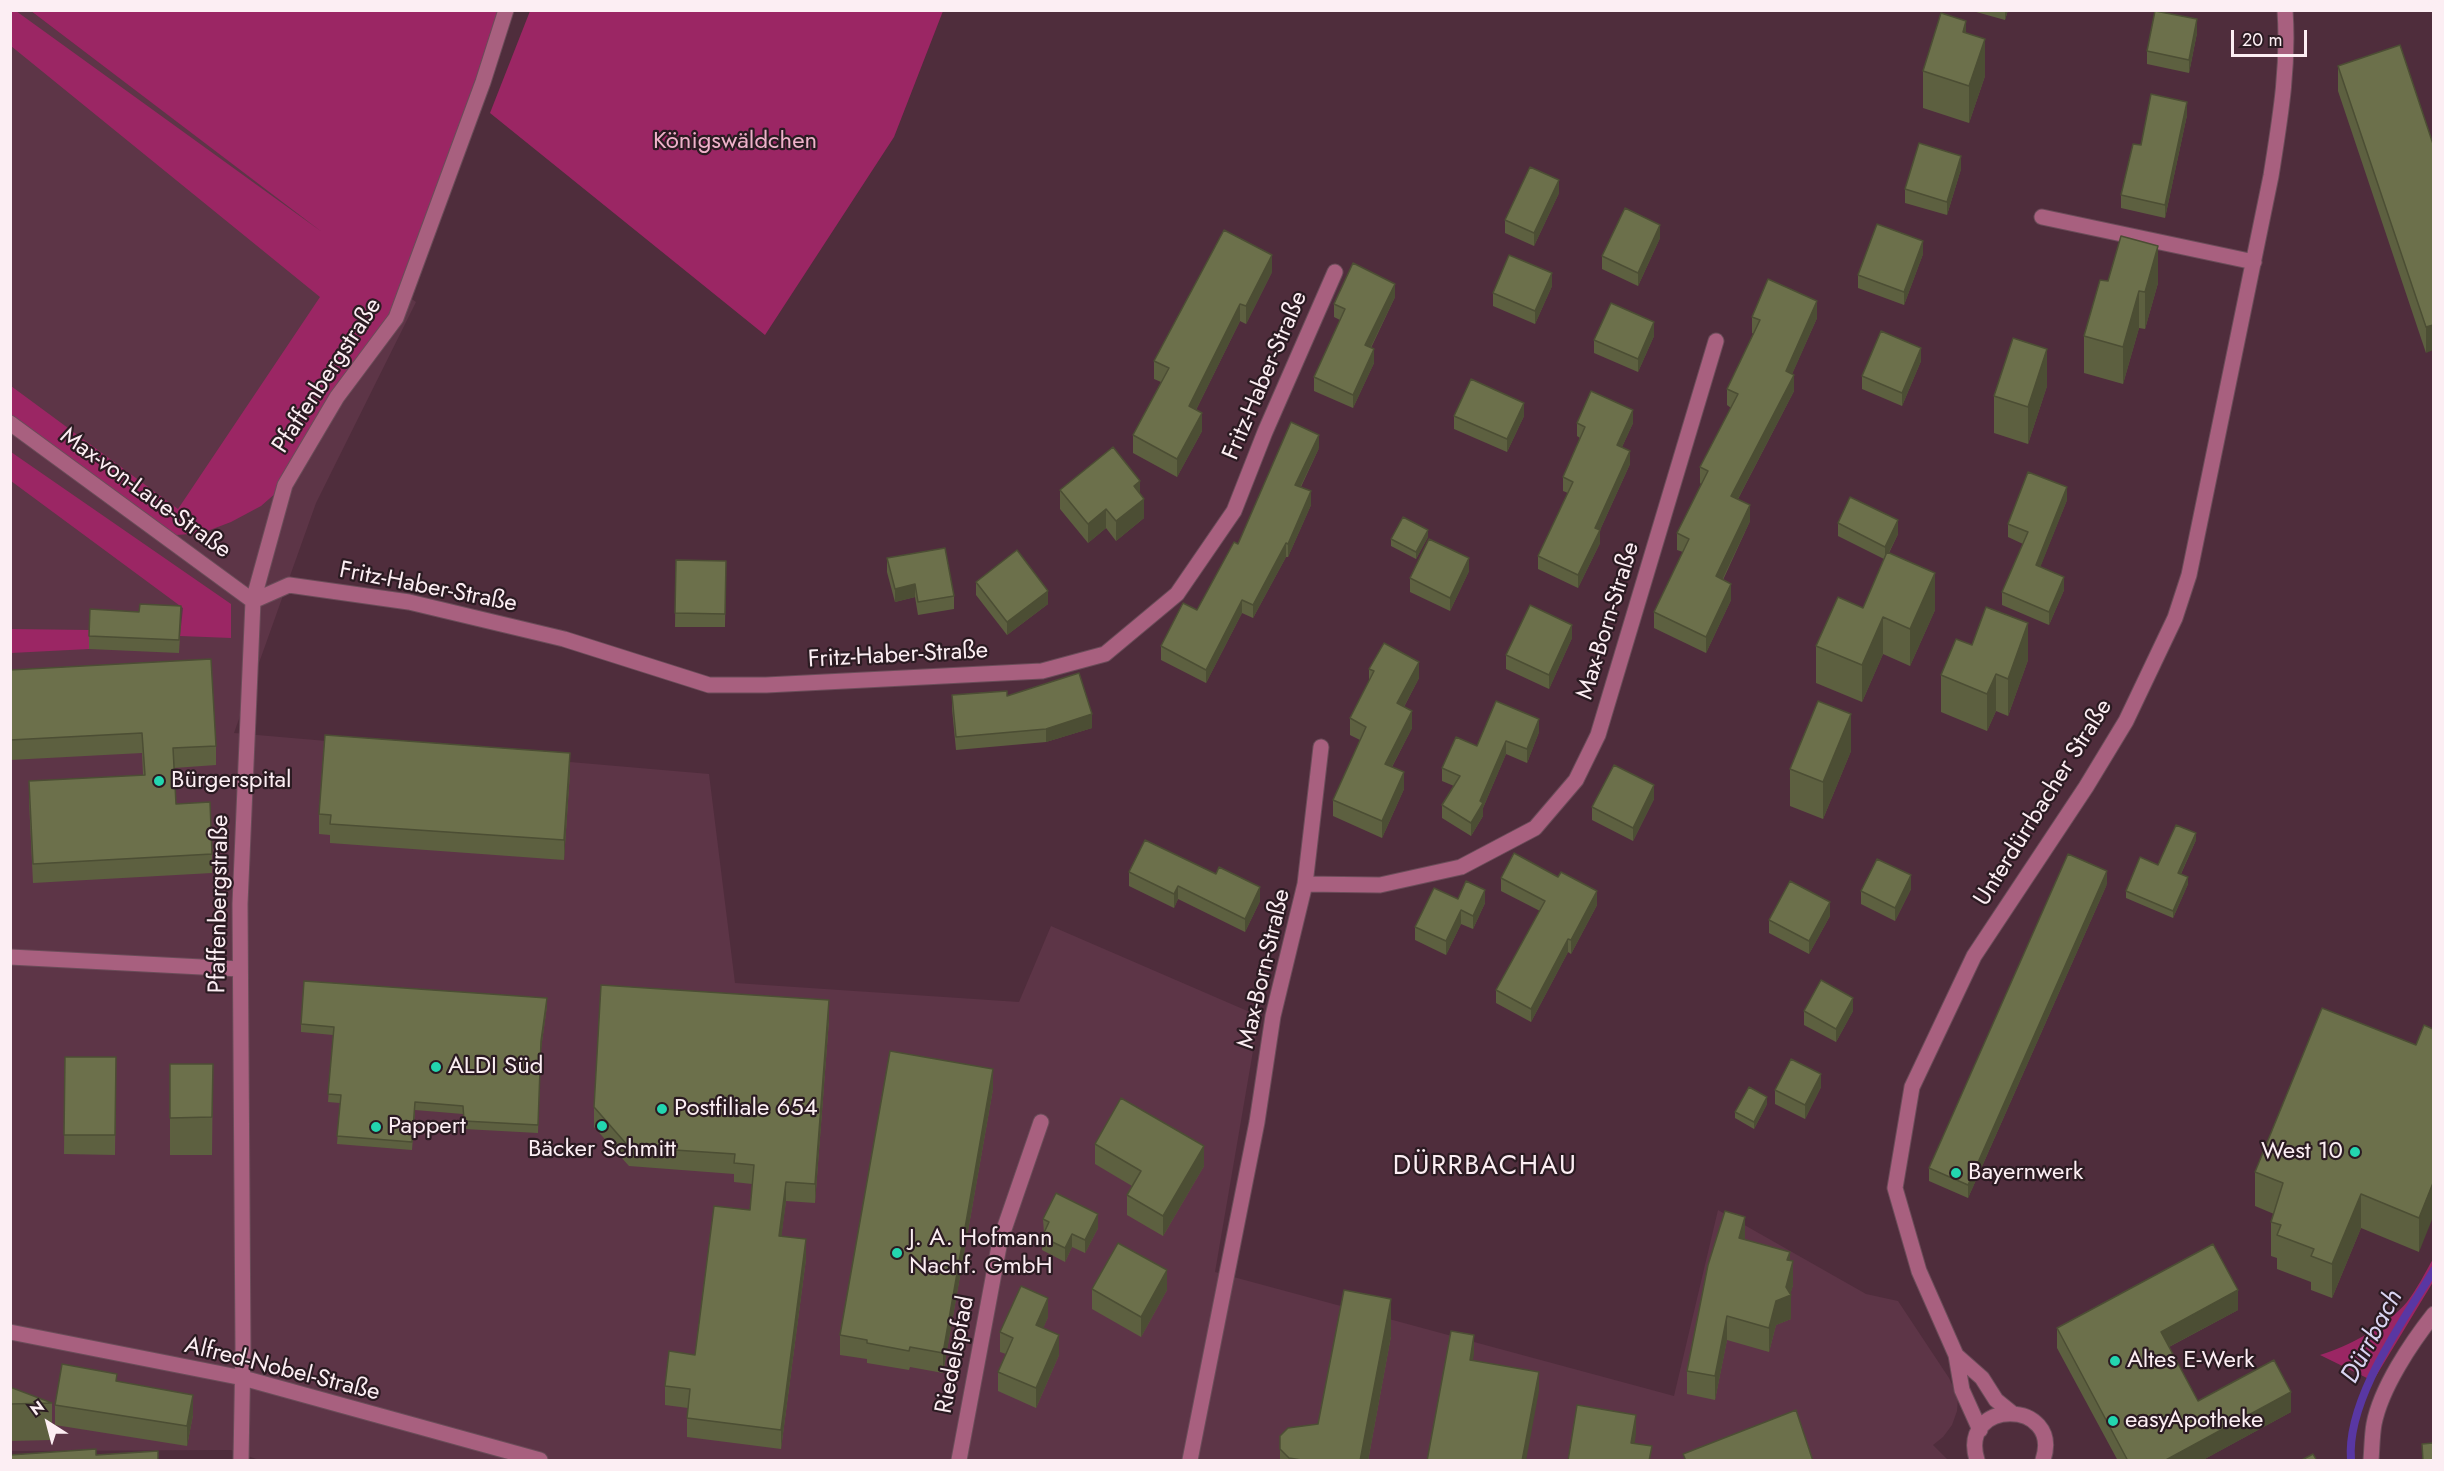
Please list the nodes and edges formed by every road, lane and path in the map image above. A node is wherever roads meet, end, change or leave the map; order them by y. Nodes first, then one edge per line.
1 (506, 10) edge
2 (2285, 10) edge
3 (2042, 217) dead end
4 (2254, 262) junction
5 (1335, 273) dead end
6 (1716, 341) dead end
7 (10, 423) edge
8 (253, 601) junction
9 (1322, 747) dead end
10 (1305, 884) junction
11 (10, 957) edge
12 (240, 969) junction
13 (1041, 1122) dead end
14 (2433, 1314) edge
15 (10, 1332) edge
16 (1956, 1355) junction
17 (243, 1378) junction
18 (2012, 1413) junction
19 (1980, 1430) junction
20 (241, 1461) edge
21 (540, 1461) edge
22 (959, 1461) edge
23 (1190, 1461) edge
24 (1977, 1461) edge
25 (2043, 1461) edge
26 (2371, 1461) edge

1 - 8 street, Pfaffenbergstraße
2 - 4 street, Unterdürrbacher Straße
3 - 4 street
4 - 16 street, Unterdürrbacher Straße
5 - 8 street, Fritz-Haber-Straße
6 - 10 street, Max-Born-Straße
7 - 8 street, Max-von-Laue-Straße
8 - 12 street, Pfaffenbergstraße
9 - 10 street
10 - 23 street, Max-Born-Straße
11 - 12 street
12 - 17 street, Pfaffenbergstraße
13 - 22 street, Riedelspfad
14 - 26 street
15 - 17 street, Alfred-Nobel-Straße
16 - 18 street, Unterdürrbacher Straße
16 - 19 street, Unterdürrbacher Straße
17 - 20 street, Pfaffenbergstraße
17 - 21 street, Alfred-Nobel-Straße
18 - 19 street
18 - 25 street, Unterdürrbacher Straße
19 - 24 street

